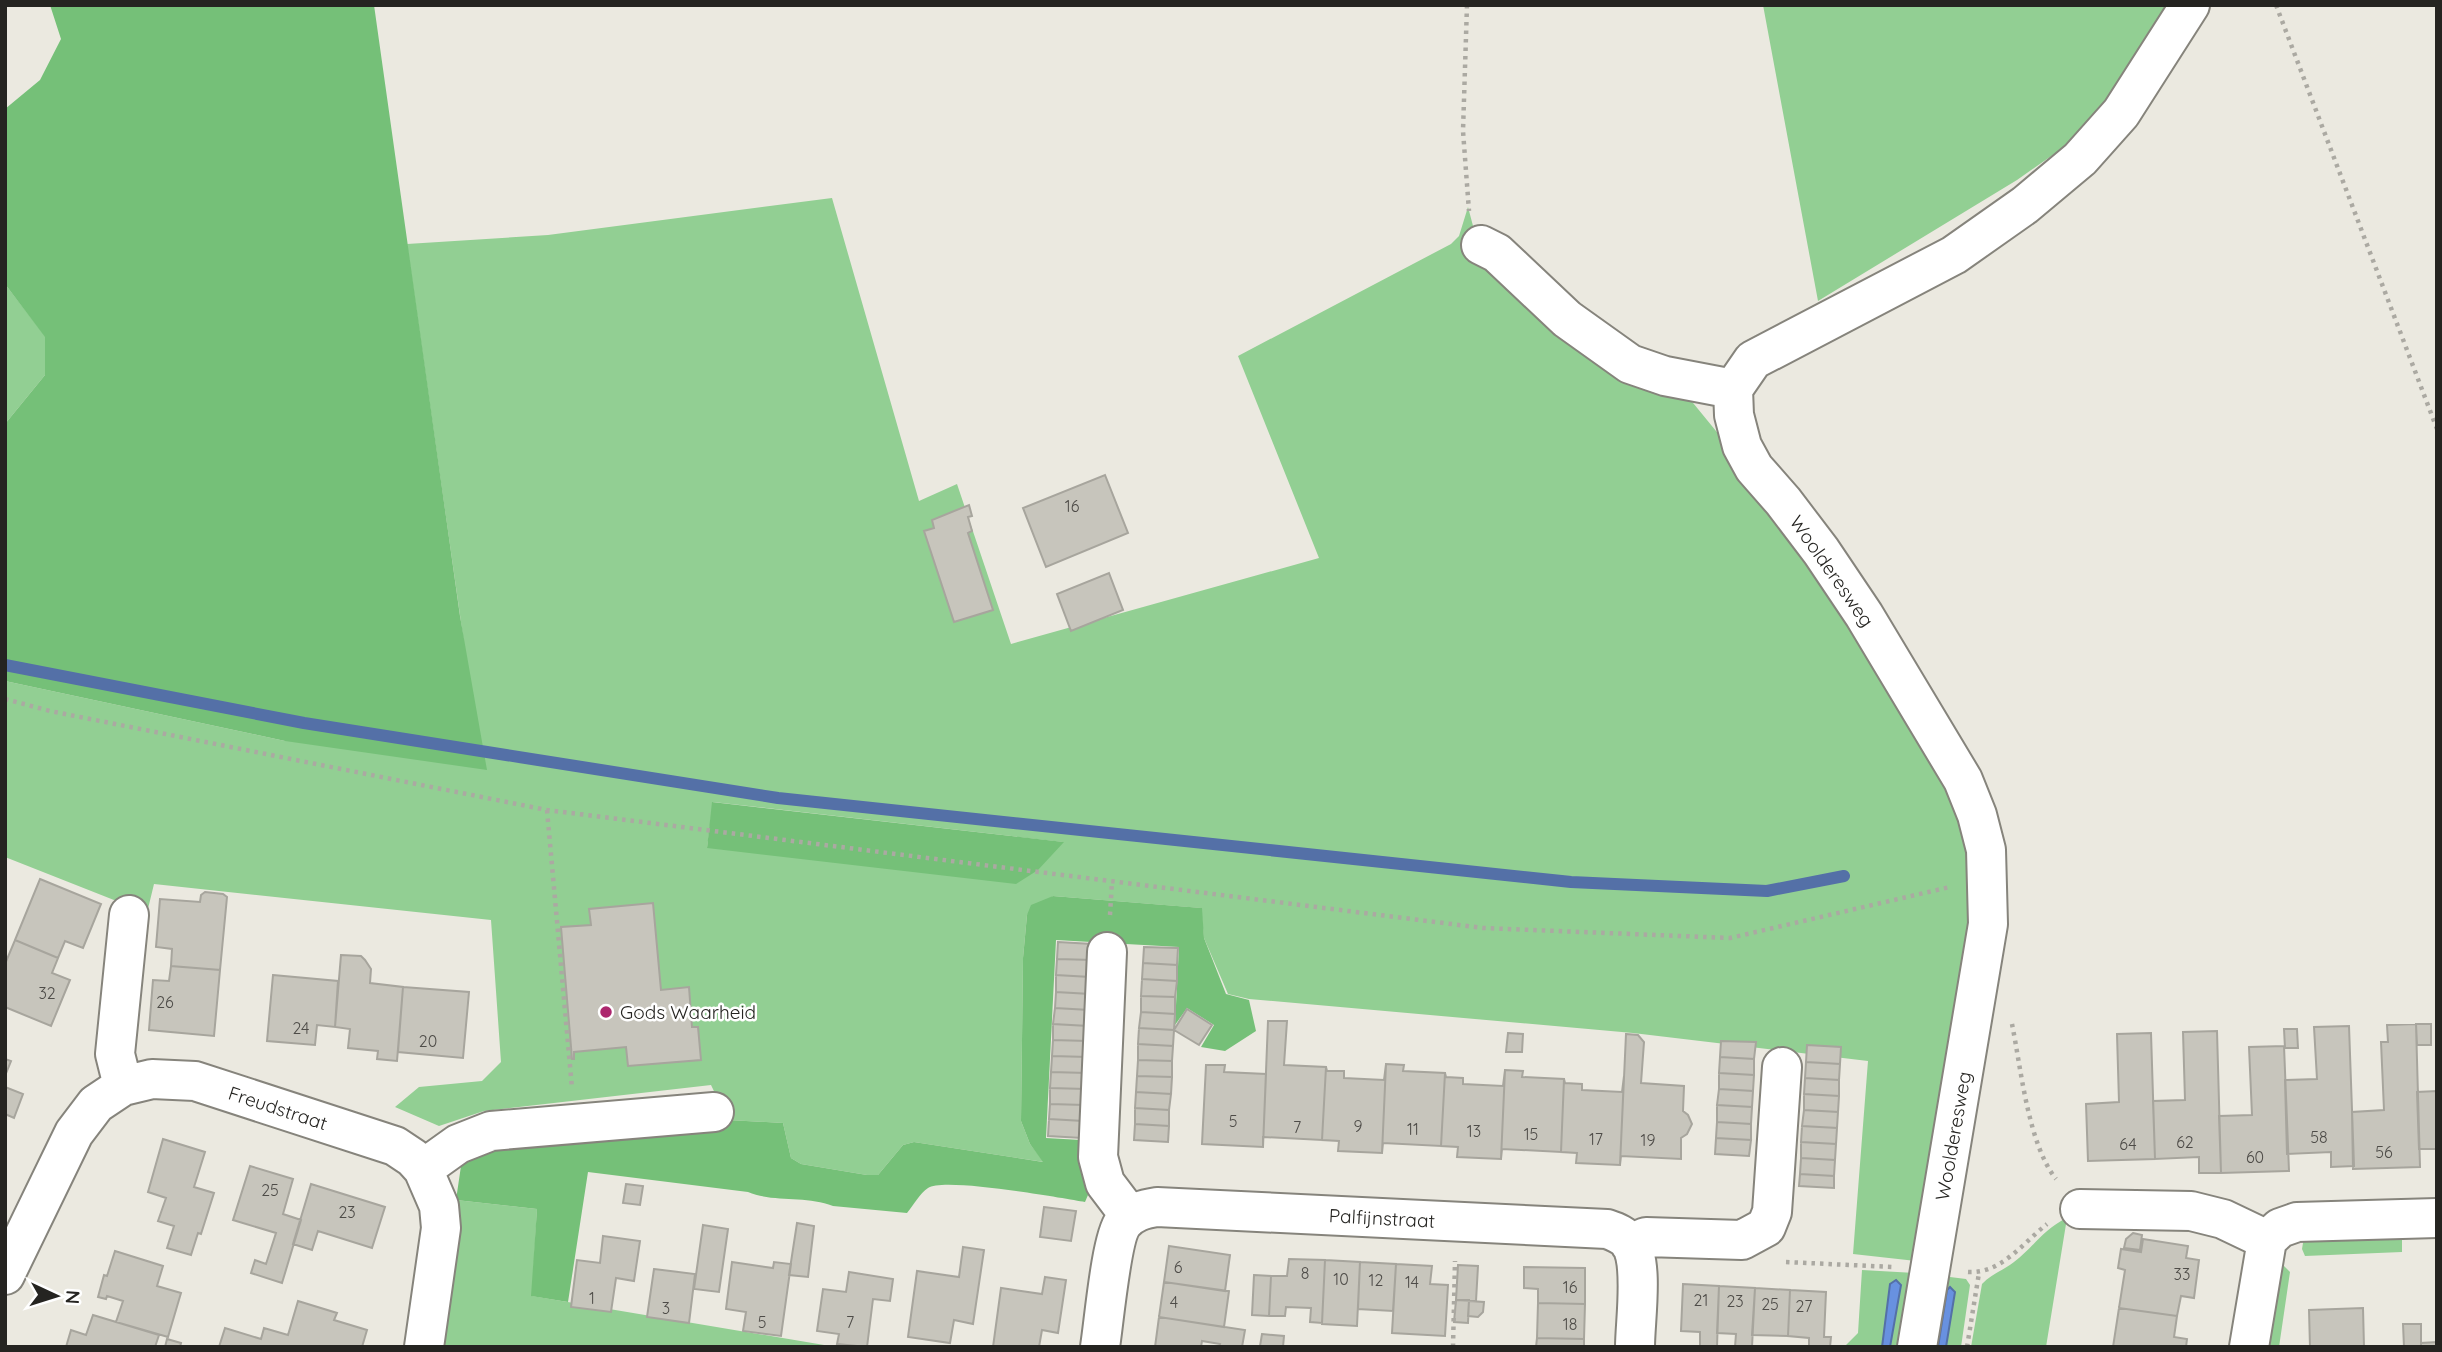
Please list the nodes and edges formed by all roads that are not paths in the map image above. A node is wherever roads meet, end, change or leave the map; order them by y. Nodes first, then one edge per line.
1 (2190, 5) edge
2 (1481, 245) road end
3 (1732, 389) junction
4 (129, 915) dead end
5 (1107, 952) dead end
6 (1782, 1067) dead end
7 (123, 1086) junction
8 (714, 1112) dead end
9 (423, 1169) junction
10 (2080, 1209) road end
11 (1130, 1216) junction
12 (2437, 1217) edge
13 (2267, 1240) junction
14 (1630, 1244) junction
15 (9, 1259) edge
16 (424, 1347) edge
17 (1100, 1347) edge
18 (1634, 1347) edge
19 (1917, 1347) edge
20 (2249, 1347) edge

1 - 3 street
2 - 3 street
3 - 19 street, Woolderesweg
4 - 7 street
5 - 11 street
6 - 14 street
7 - 9 street, Freudstraat
7 - 15 street, Freudstraat
8 - 9 street
9 - 16 street, Freudstraat
10 - 13 street
11 - 14 street, Palfijnstraat
11 - 17 street
12 - 13 street
13 - 20 street
14 - 18 street

